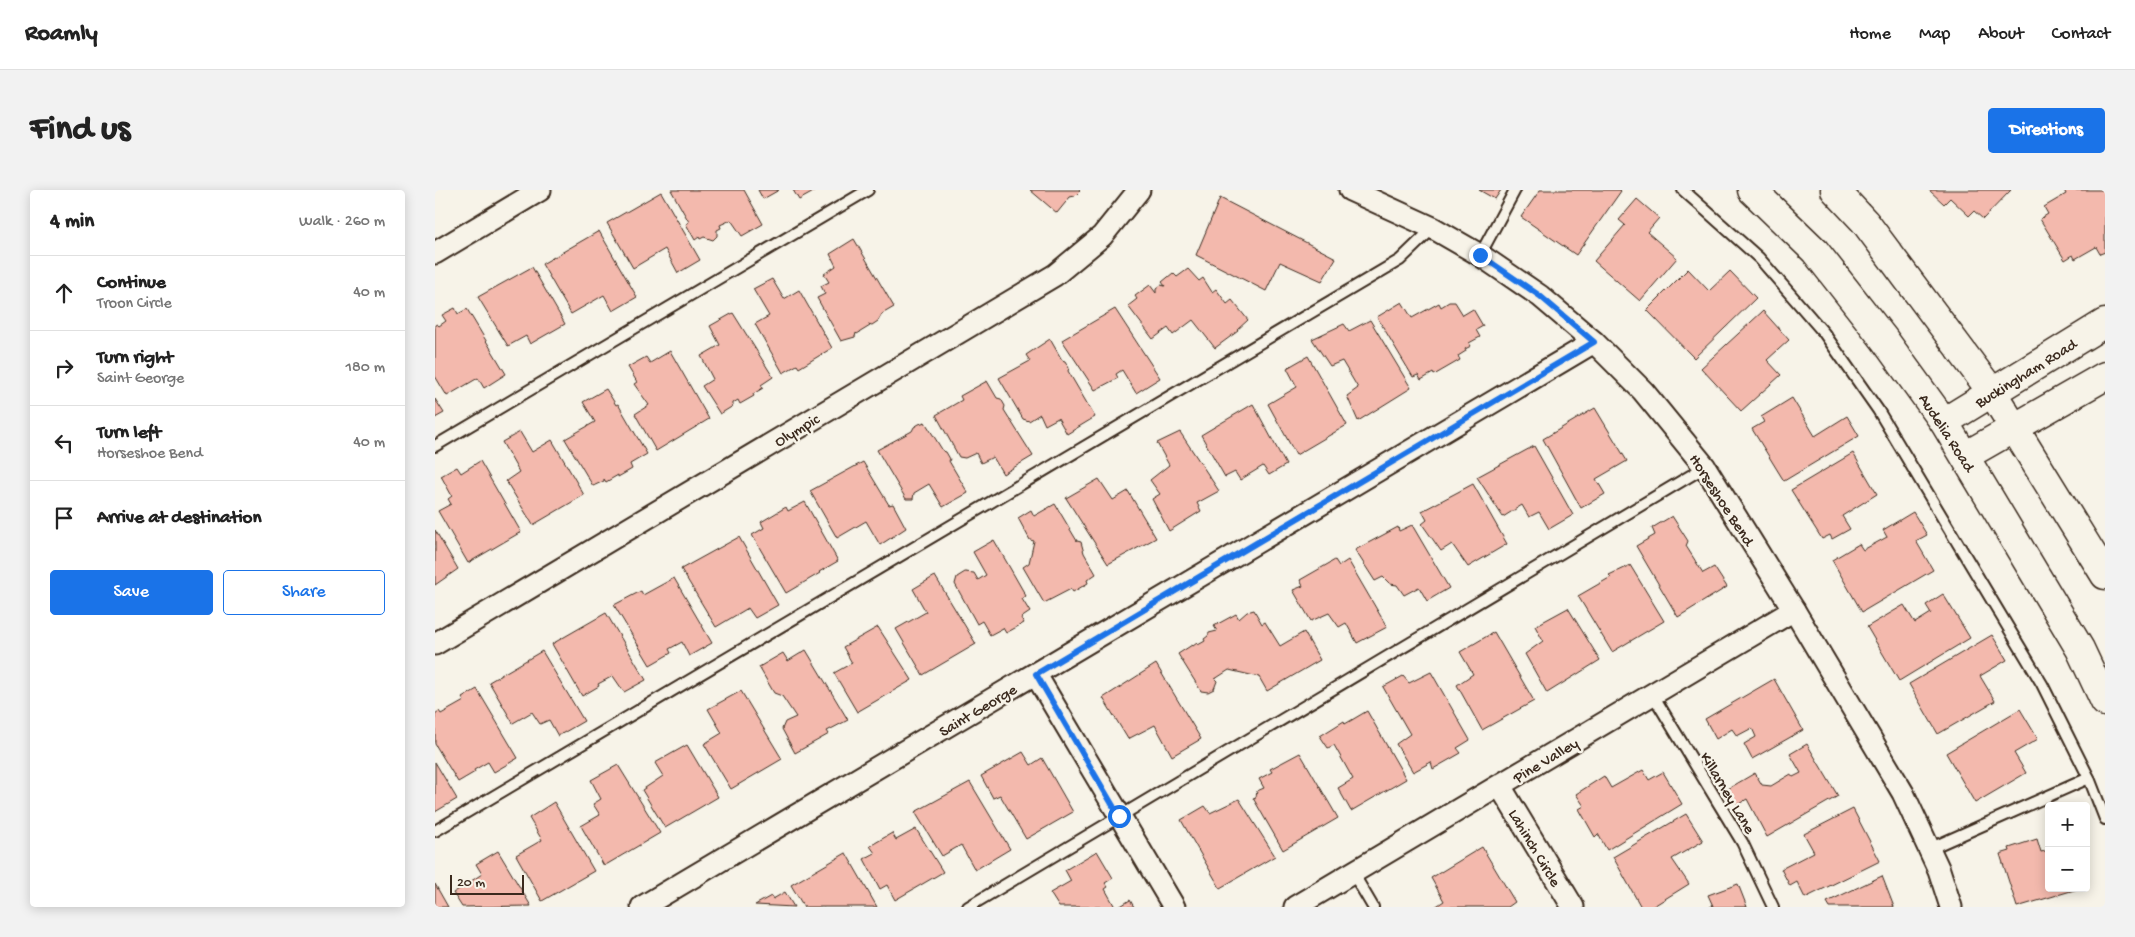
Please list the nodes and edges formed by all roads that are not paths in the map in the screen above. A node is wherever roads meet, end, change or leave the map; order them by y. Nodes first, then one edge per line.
1 (540, 190) edge
2 (868, 190) edge
3 (1139, 190) edge
4 (1350, 190) edge
5 (1515, 190) edge
6 (1683, 190) edge
7 (1752, 190) edge
8 (1835, 190) edge
9 (1374, 195) edge
10 (1433, 228) junction
11 (435, 253) edge
12 (1480, 255) junction
13 (2105, 323) edge
14 (1594, 342) junction
15 (2105, 376) edge
16 (1992, 392) junction
17 (1944, 422) junction
18 (2015, 428) junction
19 (435, 446) edge
20 (1965, 456) junction
21 (1705, 467) junction
22 (2105, 575) edge
23 (1794, 610) junction
24 (435, 644) edge
25 (1036, 674) junction
26 (1653, 695) junction
27 (2105, 702) edge
28 (2089, 778) junction
29 (1499, 786) junction
30 (1119, 816) junction
31 (2105, 819) edge
32 (435, 831) edge
33 (1929, 849) junction
34 (1353, 873) junction
35 (642, 907) edge
36 (968, 907) edge
37 (1174, 907) edge
38 (1295, 907) edge
39 (1373, 907) edge
40 (1573, 907) edge
41 (1773, 907) edge
42 (1951, 907) edge

1 - 11 street
2 - 19 lane
3 - 24 street, Olympic
4 - 9 street, Horseshoe Bend
5 - 12 lane
6 - 28 lane
7 - 17 main road, Audelia Road
8 - 16 main road
9 - 10 street, Horseshoe Bend
10 - 12 street, Horseshoe Bend
10 - 32 lane
12 - 14 street, Horseshoe Bend
13 - 16 main road, Buckingham Road
14 - 21 street, Horseshoe Bend
14 - 25 street, Saint George
15 - 18 main road
16 - 17 main road, Buckingham Road
16 - 18 main road
17 - 20 main road, Audelia Road
18 - 20 main road
18 - 22 main road
20 - 27 main road, Audelia Road
21 - 23 street, Horseshoe Bend
21 - 30 lane
23 - 26 street, Pine Valley
23 - 33 street, Horseshoe Bend
25 - 30 street
25 - 35 street, Saint George
26 - 29 street, Pine Valley
26 - 41 lane, Killarney Lane
28 - 31 lane
28 - 33 lane
29 - 34 street, Pine Valley
29 - 40 street, Lahinch Circle
30 - 36 lane
30 - 37 street
33 - 42 street, Horseshoe Bend
34 - 38 street, Pine Valley
34 - 39 lane

